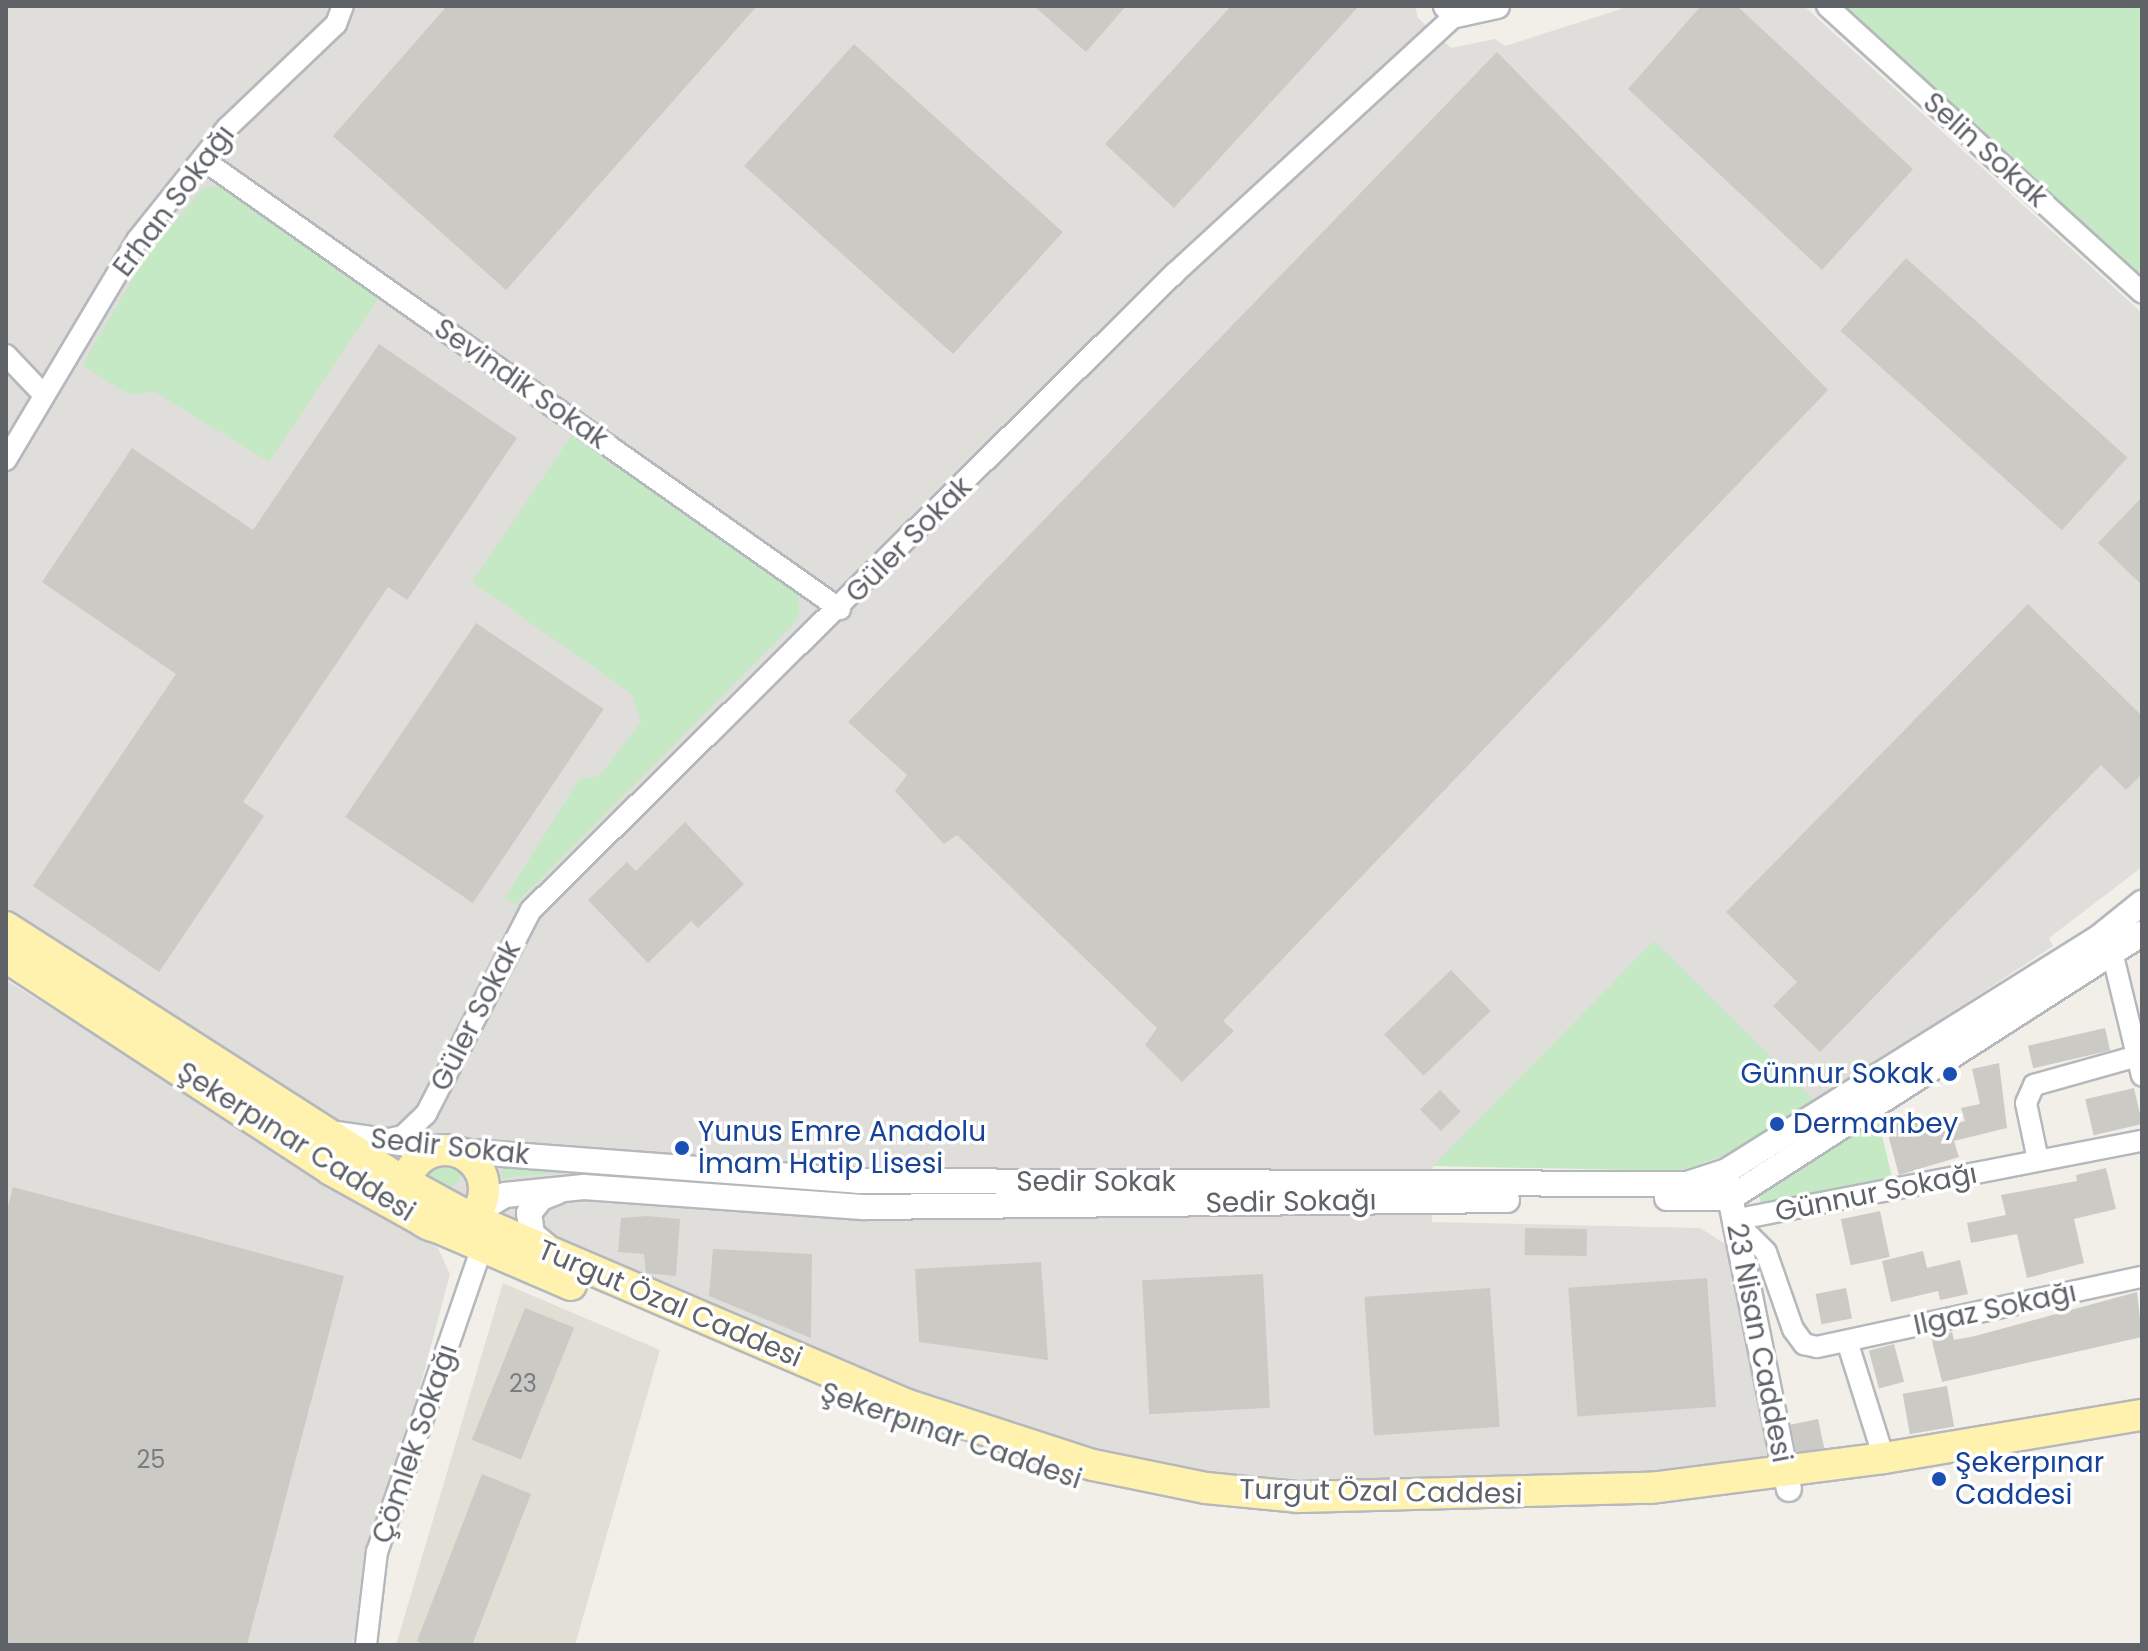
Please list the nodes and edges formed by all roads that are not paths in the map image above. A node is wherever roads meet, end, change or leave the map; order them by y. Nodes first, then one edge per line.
1 (343, 6) edge
2 (1497, 6) edge
3 (1827, 6) edge
4 (1451, 10) edge
5 (202, 159) junction
6 (2142, 293) edge
7 (6, 355) edge
8 (44, 395) junction
9 (6, 460) edge
10 (840, 609) junction
11 (2142, 903) edge
12 (6, 927) edge
13 (2142, 933) edge
14 (2113, 956) junction
15 (6, 957) edge
16 (2140, 1052) edge
17 (2142, 1076) edge
18 (426, 1114) junction
19 (324, 1132) junction
20 (382, 1141) junction
21 (2142, 1141) edge
22 (417, 1145) junction
23 (447, 1150) junction
24 (2038, 1160) junction
25 (1725, 1172) junction
26 (408, 1180) junction
27 (584, 1187) junction
28 (1732, 1209) junction
29 (483, 1219) junction
30 (425, 1222) junction
31 (567, 1260) junction
32 (2142, 1277) edge
33 (1793, 1329) joint
34 (1847, 1341) junction
35 (2142, 1415) edge
36 (2142, 1427) edge
37 (1884, 1458) junction
38 (1787, 1480) junction
39 (366, 1645) edge

1 - 5 street, Erhan Sokağı
2 - 4 street
3 - 6 street, Selin Sokak
4 - 10 street, Güler Sokak
5 - 8 street, Erhan Sokağı
5 - 10 street, Sevindik Sokak
7 - 8 street
8 - 9 street, Erhan Sokağı
10 - 18 street, Güler Sokak
11 - 25 street
12 - 19 main road, Turgut Özal Caddesi
13 - 14 street, 23 Nisan Caddesi
14 - 16 street
14 - 28 street, 23 Nisan Caddesi
15 - 30 main road, Şekerpınar Caddesi
16 - 17 street
16 - 24 street
18 - 20 street
18 - 22 street
18 - 23 street
19 - 20 street, Sedir Sokak
19 - 26 main road, Turgut Özal Caddesi
20 - 22 street, Sedir Sokak
21 - 24 street, Günnur Sokağı
22 - 23 street, Sedir Sokak
22 - 26 street
23 - 25 street, Sedir Sokak
23 - 26 main road
23 - 29 main road
24 - 28 street, Günnur Sokağı
25 - 28 street, 23 Nisan Caddesi
26 - 29 main road, Turgut Özal Caddesi
26 - 30 main road
27 - 28 street, Sedir Sokağı
27 - 29 street, Sedir Sokağı
27 - 31 street
28 - 33 street, Günnur Sokağı
28 - 38 street, 23 Nisan Caddesi
29 - 30 main road
29 - 31 main road, Turgut Özal Caddesi
29 - 38 main road, Şekerpınar Caddesi
29 - 39 street, Çömlek Sokağı
31 - 38 main road, Turgut Özal Caddesi
32 - 34 street, Ilgaz Sokağı
33 - 34 street, Ilgaz Sokağı
34 - 37 street
35 - 37 main road, Şekerpınar Caddesi
36 - 38 main road, Şekerpınar Caddesi
37 - 38 main road, Şekerpınar Caddesi

